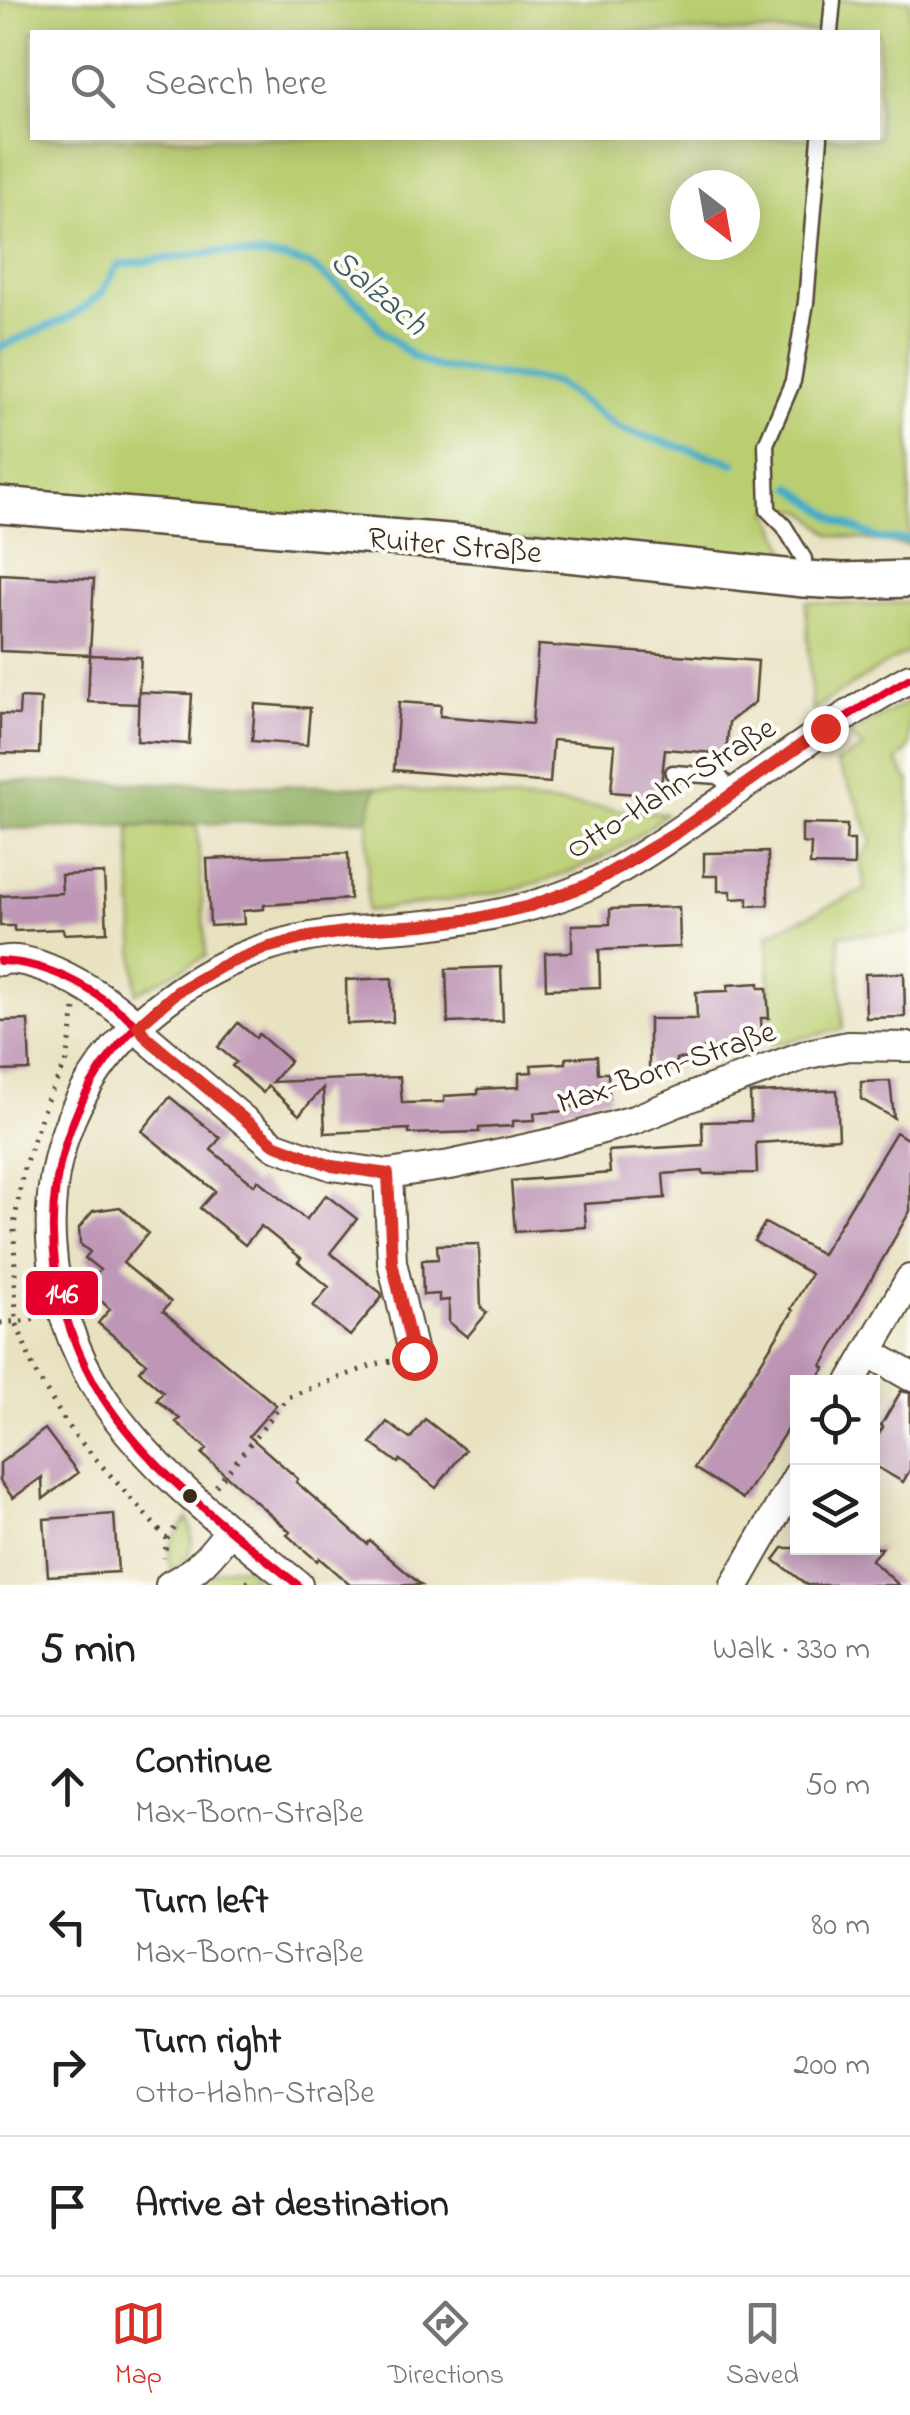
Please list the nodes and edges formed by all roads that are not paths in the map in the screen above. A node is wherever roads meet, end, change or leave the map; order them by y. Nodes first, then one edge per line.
1 (833, 0) edge
2 (830, 30) edge
3 (820, 140) edge
4 (0, 505) edge
5 (910, 578) edge
6 (804, 579) junction
7 (910, 678) edge
8 (673, 773) dead end
9 (733, 793) junction
10 (0, 961) edge
11 (138, 1026) junction
12 (910, 1047) edge
13 (388, 1174) junction
14 (910, 1280) edge
15 (868, 1352) junction
16 (414, 1357) road end
17 (854, 1375) edge
18 (910, 1376) edge
19 (790, 1489) edge
20 (230, 1530) junction
21 (736, 1584) edge
22 (170, 1585) edge
23 (298, 1585) edge

1 - 2 lane
3 - 6 lane
4 - 6 street, Ruiter Straße
5 - 6 street, Ruiter Straße
7 - 9 street, Otto-Hahn-Straße
8 - 9 lane
9 - 11 street, Otto-Hahn-Straße
10 - 11 street, Max-Born-Straße
11 - 13 street, Max-Born-Straße
11 - 20 street, Otto-Hahn-Straße
12 - 13 street, Max-Born-Straße
13 - 16 street
14 - 15 street
15 - 17 street
15 - 18 street
19 - 21 street
20 - 22 street
20 - 23 street, Otto-Hahn-Straße

